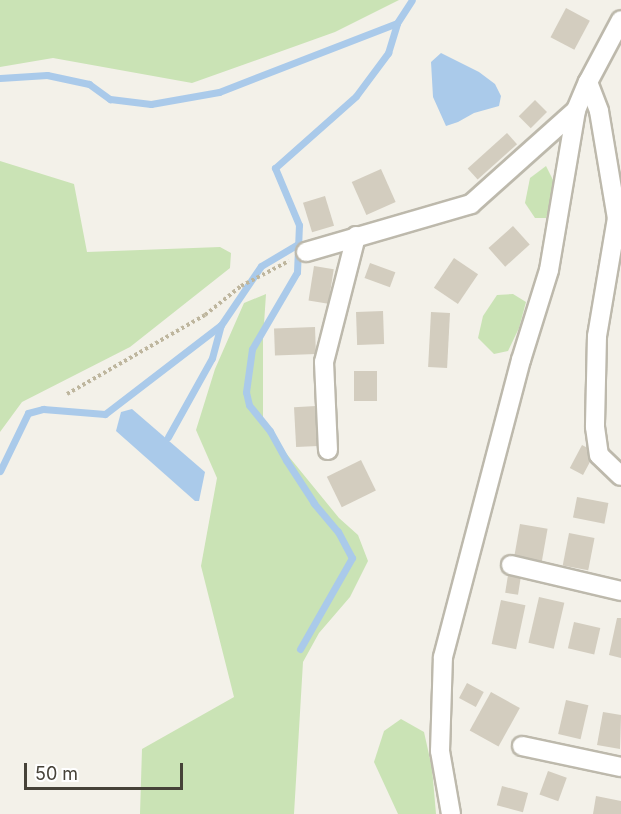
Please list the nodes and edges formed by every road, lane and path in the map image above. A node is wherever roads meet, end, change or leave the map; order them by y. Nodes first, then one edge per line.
1 (621, 20) edge
2 (588, 82) junction
3 (576, 110) junction
4 (356, 236) junction
5 (306, 252) joint
6 (67, 394) dead end
7 (328, 450) dead end
8 (621, 476) edge
9 (511, 565) dead end
10 (621, 591) edge
11 (522, 746) dead end
12 (621, 767) edge
13 (451, 814) edge

1 - 2 street
2 - 3 street
2 - 8 street
3 - 4 street
3 - 13 street
4 - 5 street
4 - 7 street
5 - 6 path
9 - 10 street
11 - 12 street

